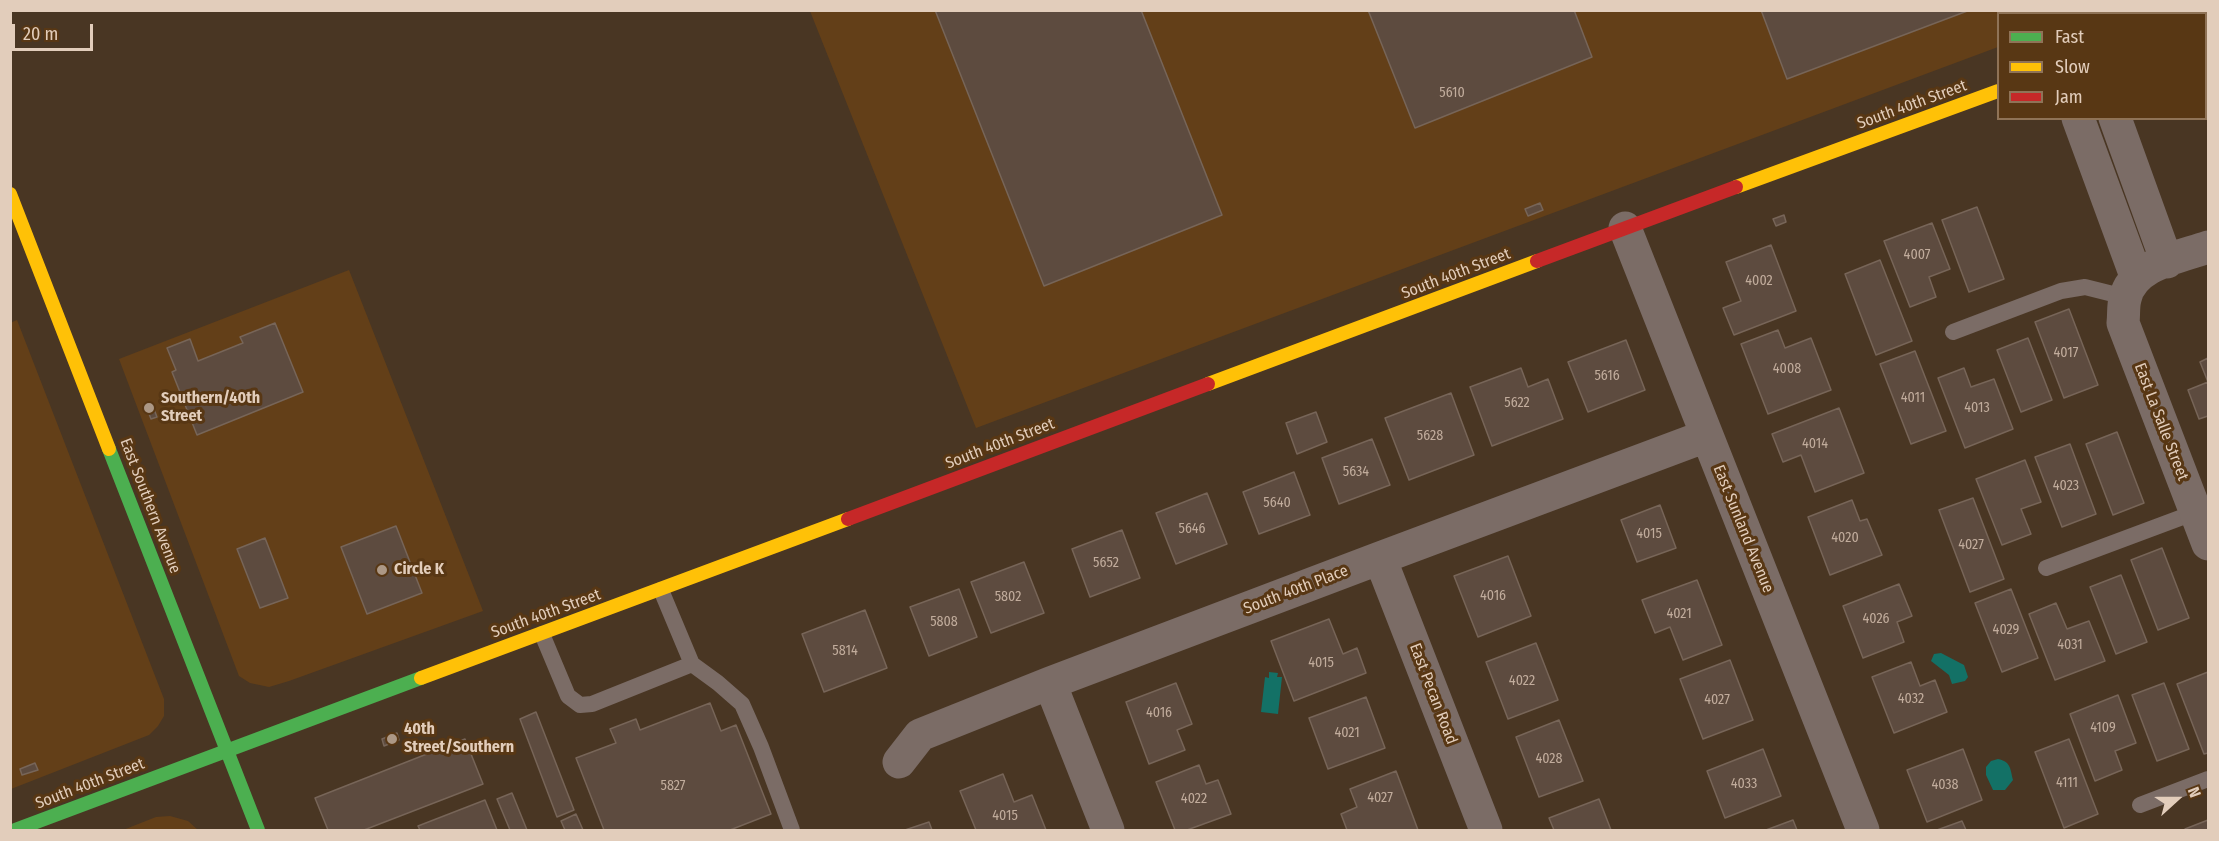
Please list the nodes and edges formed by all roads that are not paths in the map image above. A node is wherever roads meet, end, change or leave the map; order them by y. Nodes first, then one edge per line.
1 (1997, 91) edge
2 (2079, 120) edge
3 (2116, 120) edge
4 (10, 194) edge
5 (2142, 194) junction
6 (2111, 207) junction
7 (1624, 228) junction
8 (2208, 247) edge
9 (2167, 262) junction
10 (2131, 287) junction
11 (1953, 332) dead end
12 (1706, 436) junction
13 (2196, 512) junction
14 (2208, 544) edge
15 (1380, 558) junction
16 (2046, 568) dead end
17 (661, 590) junction
18 (542, 634) junction
19 (692, 664) junction
20 (1050, 683) junction
21 (227, 750) junction
22 (899, 762) dead end
23 (2208, 779) edge
24 (2140, 805) dead end
25 (44, 825) edge
26 (15, 831) edge
27 (258, 831) edge
28 (792, 831) edge
29 (1108, 831) edge
30 (1486, 831) edge
31 (1863, 831) edge

1 - 7 main road, South 40th Street
2 - 6 street, East La Salle Street
3 - 5 street
4 - 21 main road, East Southern Avenue
5 - 6 street
5 - 9 street
6 - 10 street, East La Salle Street
7 - 12 street, East Sunland Avenue
7 - 17 main road, South 40th Street
8 - 9 street
9 - 10 street
10 - 11 lane
10 - 13 street, East La Salle Street
12 - 15 street, South 40th Place
12 - 31 street, East Sunland Avenue
13 - 14 street, East La Salle Street
13 - 16 lane
15 - 20 street, South 40th Place
15 - 30 street, East Pecan Road
17 - 18 main road, South 40th Street
17 - 19 lane
18 - 19 lane
18 - 21 main road, South 40th Street
19 - 28 lane
20 - 22 street, South 40th Place
20 - 29 street
21 - 25 main road, South 40th Street
21 - 27 main road, East Southern Avenue
23 - 24 lane
25 - 26 main road, South 40th Street

